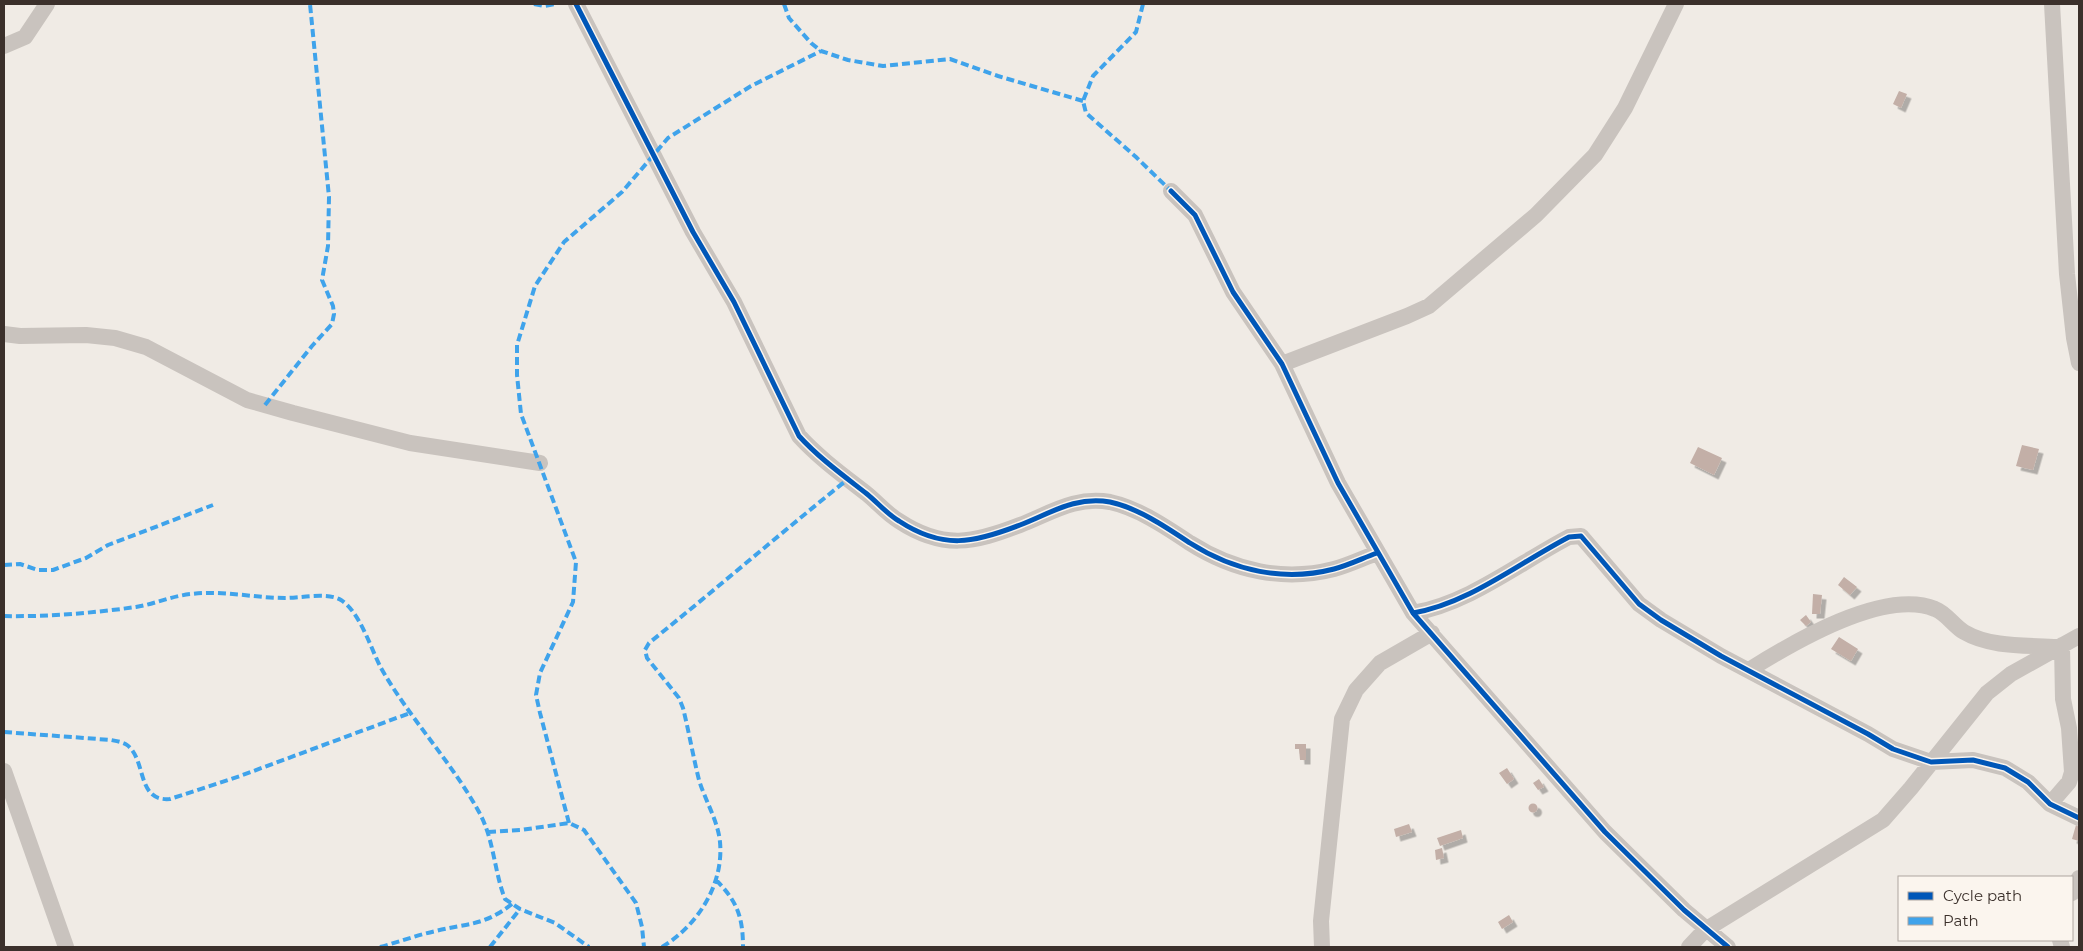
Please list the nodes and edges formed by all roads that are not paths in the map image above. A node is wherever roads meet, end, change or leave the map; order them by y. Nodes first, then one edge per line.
1 (47, 4) edge
2 (576, 4) edge
3 (1676, 4) edge
4 (2052, 4) edge
5 (4, 46) edge
6 (1171, 191) dead end
7 (4, 334) edge
8 (2079, 363) edge
9 (1282, 364) junction
10 (540, 463) dead end
11 (1377, 553) junction
12 (1413, 613) junction
13 (1432, 633) junction
14 (2079, 636) edge
15 (2060, 646) junction
16 (1749, 670) junction
17 (1931, 762) junction
18 (4, 771) edge
19 (2050, 804) junction
20 (2079, 818) edge
21 (2079, 878) edge
22 (2073, 891) edge
23 (1705, 930) junction
24 (66, 947) edge
25 (1322, 947) edge
26 (1689, 947) edge
27 (1728, 947) edge

1 - 5 street
2 - 11 street
3 - 9 street
4 - 8 street
6 - 9 street
7 - 10 street
9 - 11 street
11 - 12 street
12 - 13 street
12 - 16 street
13 - 23 street
13 - 25 street
14 - 15 street
15 - 16 street
15 - 17 street
15 - 19 street
16 - 17 street
17 - 19 street
17 - 23 street
18 - 24 street
19 - 20 street
21 - 22 street
23 - 26 street
23 - 27 street

